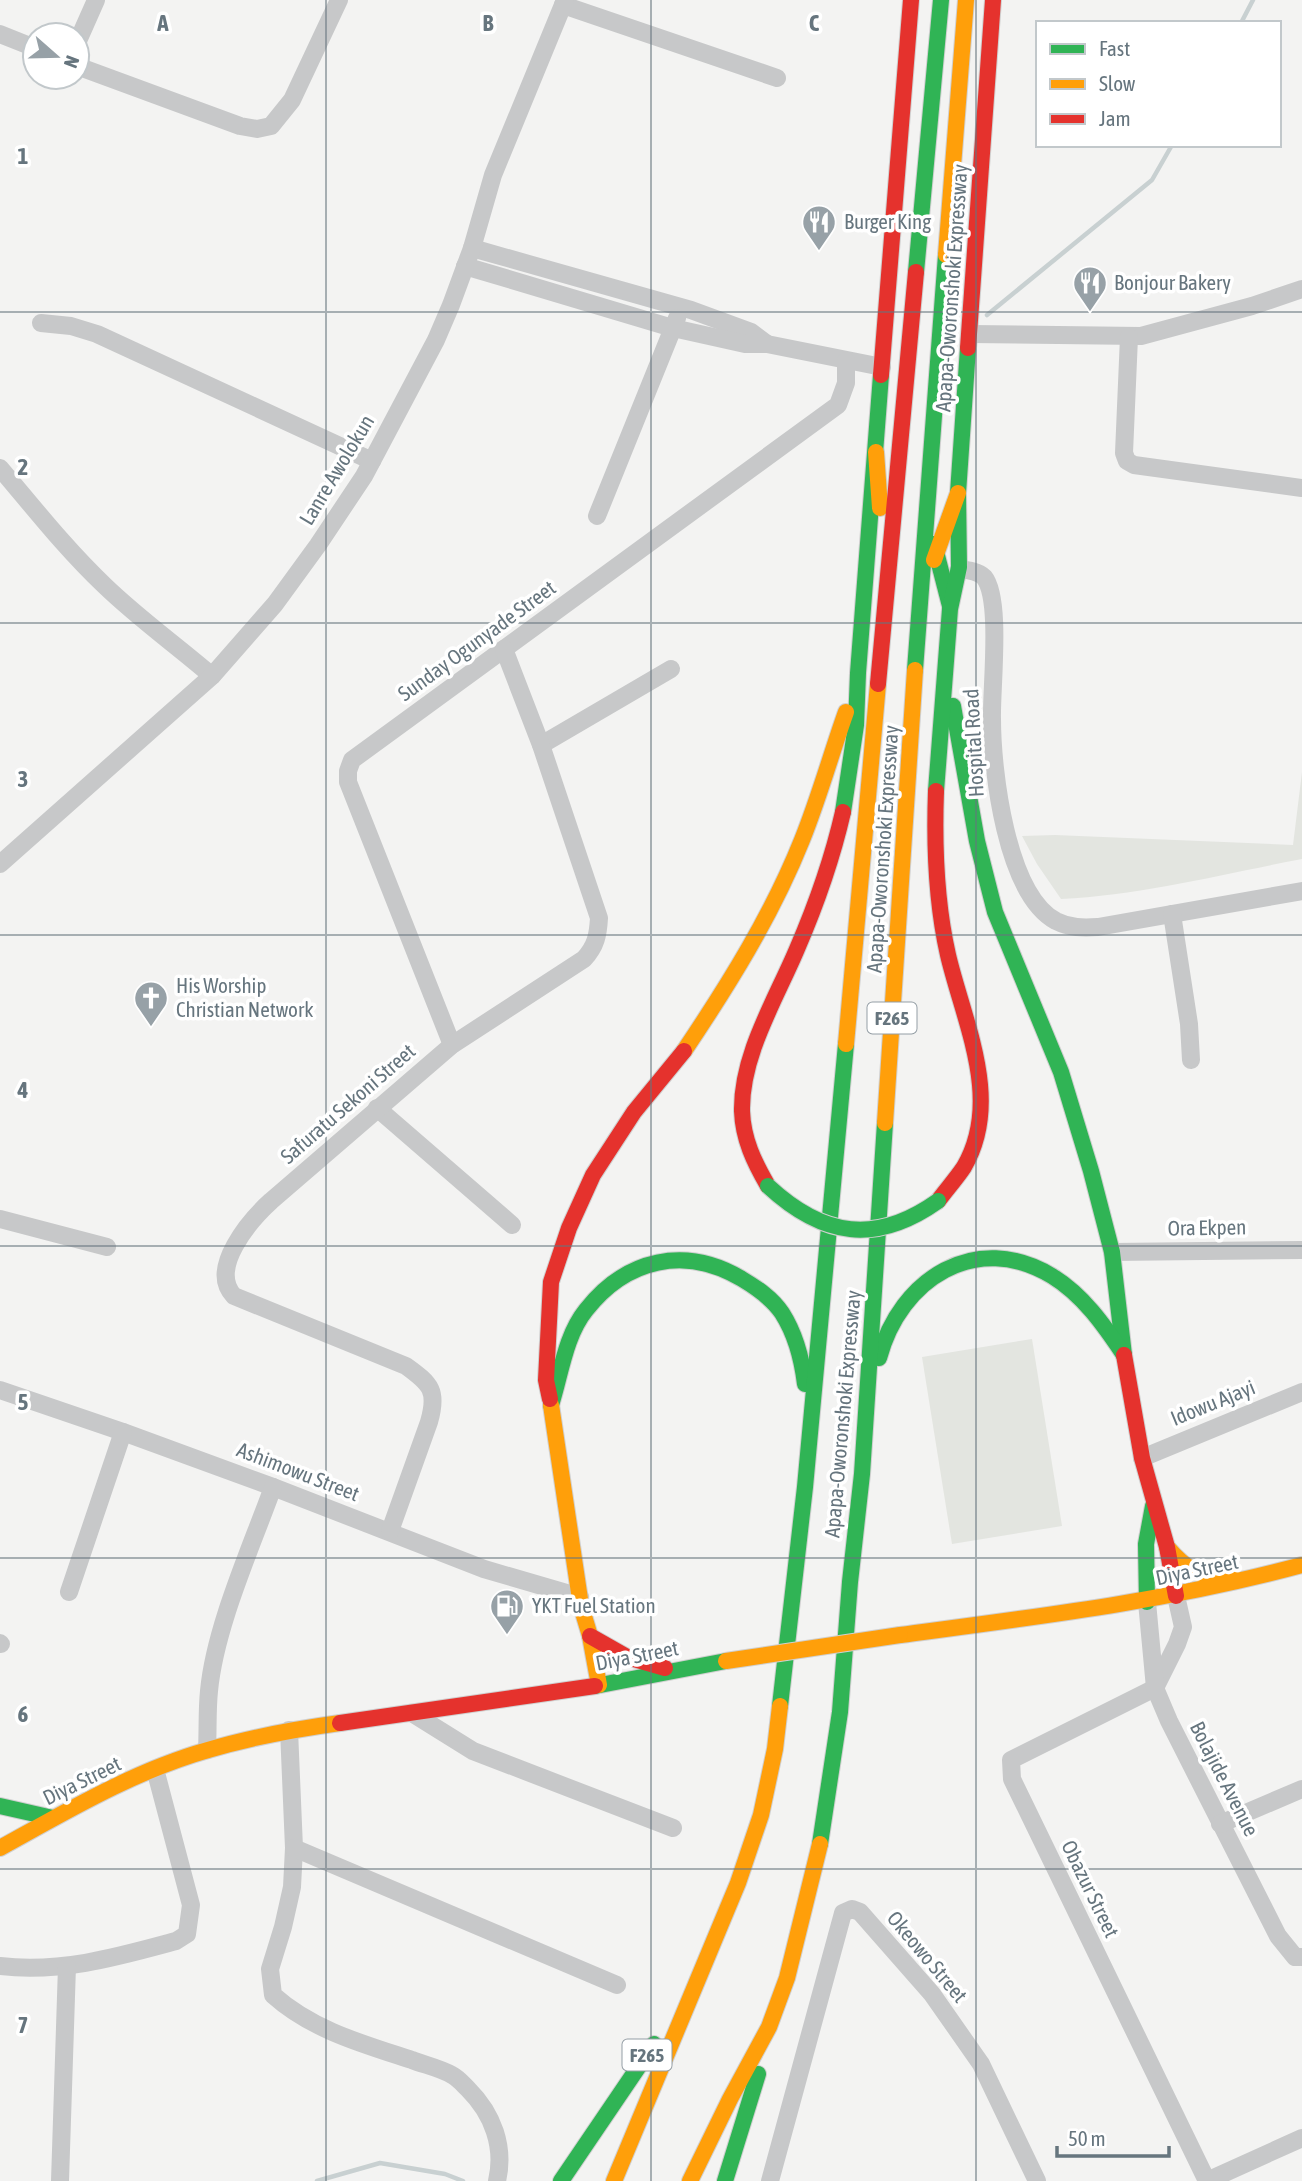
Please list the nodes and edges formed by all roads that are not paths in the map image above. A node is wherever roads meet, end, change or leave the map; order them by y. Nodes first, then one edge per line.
1 (96, 0) edge
2 (339, 0) edge
3 (911, 0) edge
4 (941, 0) edge
5 (967, 0) edge
6 (993, 0) edge
7 (564, 3) edge
8 (87, 21) edge
9 (0, 34) edge
10 (21, 42) edge
11 (91, 71) edge
12 (777, 78) dead end
13 (472, 248) junction
14 (465, 266) junction
15 (1302, 289) edge
16 (681, 307) junction
17 (41, 323) dead end
18 (673, 328) junction
19 (970, 334) junction
20 (1129, 337) junction
21 (767, 344) junction
22 (846, 361) junction
23 (882, 367) junction
24 (876, 452) junction
25 (901, 452) junction
26 (372, 461) junction
27 (3, 476) edge
28 (1302, 488) edge
29 (958, 493) junction
30 (927, 496) junction
31 (597, 516) dead end
32 (881, 533) junction
33 (936, 555) junction
34 (959, 569) junction
35 (887, 600) junction
36 (950, 606) junction
37 (920, 610) junction
38 (863, 611) junction
39 (504, 649) junction
40 (947, 661) junction
41 (671, 669) dead end
42 (858, 673) junction
43 (212, 676) junction
44 (541, 745) junction
45 (0, 864) edge
46 (1302, 891) edge
47 (1172, 914) junction
48 (452, 1045) junction
49 (1191, 1060) dead end
50 (377, 1108) junction
51 (0, 1219) edge
52 (512, 1225) dead end
53 (107, 1247) dead end
54 (1302, 1250) edge
55 (1112, 1252) junction
56 (1124, 1355) junction
57 (0, 1390) edge
58 (1302, 1392) edge
59 (551, 1405) junction
60 (123, 1432) junction
61 (1142, 1458) junction
62 (862, 1474) junction
63 (273, 1487) junction
64 (805, 1487) junction
65 (1154, 1502) junction
66 (390, 1531) junction
67 (1167, 1546) junction
68 (1302, 1564) edge
69 (1246, 1581) junction
70 (69, 1592) dead end
71 (1176, 1596) junction
72 (581, 1601) junction
73 (1147, 1602) junction
74 (590, 1636) junction
75 (673, 1670) junction
76 (599, 1685) junction
77 (580, 1688) junction
78 (1155, 1688) junction
79 (412, 1713) junction
80 (289, 1730) junction
81 (207, 1750) junction
82 (155, 1769) junction
83 (1302, 1789) edge
84 (0, 1806) edge
85 (53, 1818) junction
86 (1220, 1825) junction
87 (673, 1828) dead end
88 (0, 1848) edge
89 (294, 1849) junction
90 (706, 1956) junction
91 (1302, 1957) edge
92 (0, 1966) edge
93 (67, 1966) junction
94 (617, 1985) dead end
95 (769, 2027) junction
96 (1302, 2138) edge
97 (497, 2180) edge
98 (60, 2181) edge
99 (562, 2181) edge
100 (614, 2181) edge
101 (690, 2181) edge
102 (725, 2181) edge
103 (770, 2181) edge
104 (1037, 2181) edge
105 (1207, 2181) edge

1 - 8 street
2 - 11 street
3 - 23 main road
4 - 25 main road, Apapa-Oworonshoki Expressway / F265
5 - 30 main road, Apapa-Oworonshoki Expressway / F265
6 - 19 main road, Apapa-Oworonshoki Expressway
7 - 12 street
7 - 13 street, Lanre Awolokun
9 - 10 street
13 - 14 street, Lanre Awolokun
13 - 16 street
14 - 18 street
14 - 26 street, Lanre Awolokun
15 - 20 street
16 - 18 street
16 - 21 street
17 - 26 street
18 - 21 street
18 - 31 street
19 - 20 street
19 - 29 main road, Apapa-Oworonshoki Expressway
20 - 28 street
21 - 22 street
22 - 23 street
22 - 39 street, Sunday Ogunyade Street
23 - 24 main road
24 - 32 main road
24 - 38 main road
25 - 32 main road
25 - 35 main road, Apapa-Oworonshoki Expressway / F265
26 - 43 street, Lanre Awolokun
27 - 43 street
29 - 33 main road
29 - 34 main road, Apapa-Oworonshoki Expressway
30 - 33 main road
30 - 37 main road, Apapa-Oworonshoki Expressway / F265
32 - 35 main road
32 - 38 main road
33 - 36 main road
33 - 37 main road
34 - 36 main road, Apapa-Oworonshoki Expressway
34 - 47 street, Hospital Road
35 - 64 main road, Apapa-Oworonshoki Expressway / F265
36 - 40 main road, Apapa-Oworonshoki Expressway
37 - 62 main road, Apapa-Oworonshoki Expressway / F265
38 - 42 main road
39 - 44 street, Safuratu Sekoni Street
39 - 48 street, Sunday Ogunyade Street
40 - 42 main road, bridge
40 - 55 main road
41 - 44 street
42 - 59 main road
43 - 45 street, Lanre Awolokun
44 - 48 street, Safuratu Sekoni Street
46 - 47 street, Hospital Road
47 - 49 street
48 - 50 street, Safuratu Sekoni Street
50 - 52 street
50 - 66 street, Safuratu Sekoni Street
51 - 53 street
54 - 55 street, Ora Ekpen
55 - 56 main road
56 - 61 main road
56 - 62 main road
57 - 60 street, Ashimowu Street
58 - 61 street, Idowu Ajayi
59 - 64 main road
59 - 72 main road
60 - 63 street, Ashimowu Street
60 - 70 street
61 - 65 main road
62 - 95 main road, Apapa-Oworonshoki Expressway / F265
63 - 66 street, Ashimowu Street
63 - 81 street
64 - 90 main road, Apapa-Oworonshoki Expressway / F265
65 - 67 main road
65 - 73 main road
66 - 72 street, Ashimowu Street
67 - 69 main road
67 - 71 main road
68 - 69 main road, Diya Street
69 - 71 main road, Diya Street
71 - 73 main road, Diya Street
71 - 78 street
72 - 74 main road
72 - 77 main road
73 - 75 main road, Diya Street, bridge
73 - 78 street, Bolajide Avenue
74 - 75 main road
74 - 76 main road
75 - 76 main road, Diya Street
76 - 77 main road, Diya Street
77 - 79 main road, Diya Street
78 - 86 street, Bolajide Avenue
78 - 105 street, Obazur Street
79 - 80 main road, Diya Street
79 - 87 street
80 - 81 main road, Diya Street
80 - 89 street
81 - 82 main road, Diya Street
82 - 85 main road, Diya Street
82 - 93 street
83 - 86 street
84 - 85 main road
85 - 88 main road, Diya Street
86 - 91 street, Bolajide Avenue
89 - 94 street
89 - 97 street
90 - 99 main road, F265
90 - 100 main road
92 - 93 street
93 - 98 street
95 - 101 main road, F265
95 - 102 main road
96 - 105 street
103 - 104 street, Okeowo Street

